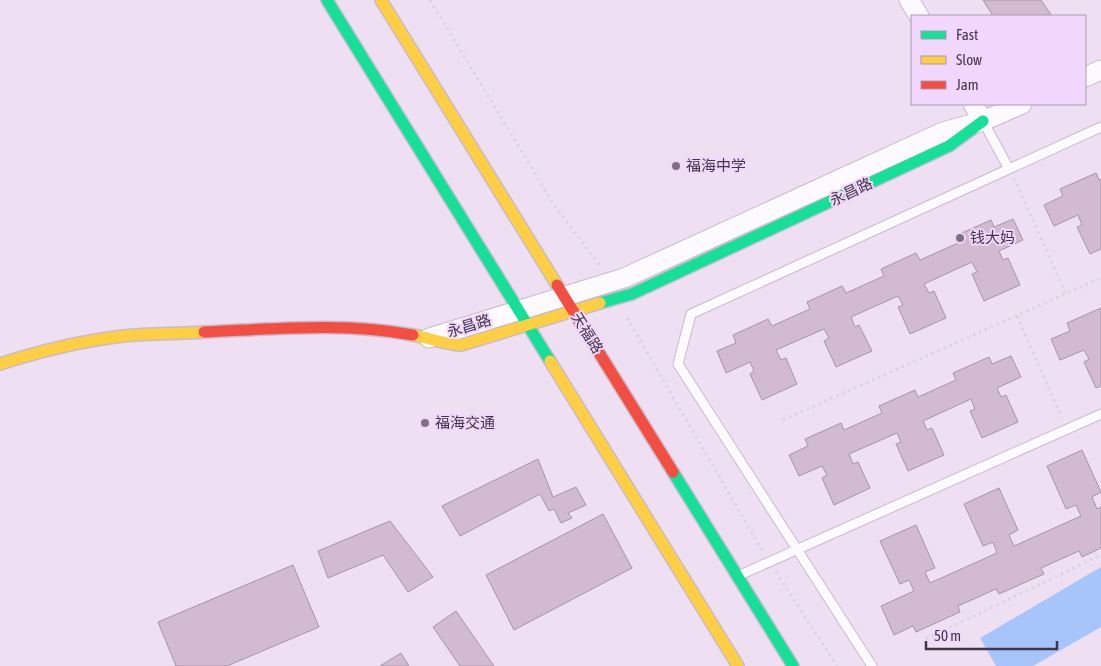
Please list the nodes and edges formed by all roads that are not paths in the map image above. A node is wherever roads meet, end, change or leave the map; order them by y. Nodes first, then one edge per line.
1 (327, 0) edge
2 (381, 0) edge
3 (909, 0) edge
4 (918, 15) edge
5 (1101, 70) edge
6 (1086, 77) edge
7 (973, 105) edge
8 (1020, 105) edge
9 (983, 121) junction
10 (1101, 127) edge
11 (1009, 169) junction
12 (569, 304) junction
13 (523, 318) junction
14 (429, 338) joint
15 (0, 364) edge
16 (1101, 414) edge
17 (798, 549) junction
18 (738, 576) junction
19 (738, 666) edge
20 (793, 666) edge
21 (872, 666) edge

1 - 13 main road
2 - 12 main road, 天福路
3 - 4 street
5 - 6 street
7 - 9 street
8 - 9 street, 永昌路
9 - 11 lane
9 - 12 street, 永昌路
10 - 11 lane
11 - 17 lane
12 - 13 street, 永昌路
12 - 18 main road, 天福路
13 - 14 street, 永昌路
13 - 19 main road
14 - 15 main road
16 - 17 lane
17 - 18 lane
17 - 21 lane
18 - 20 main road, 天福路

